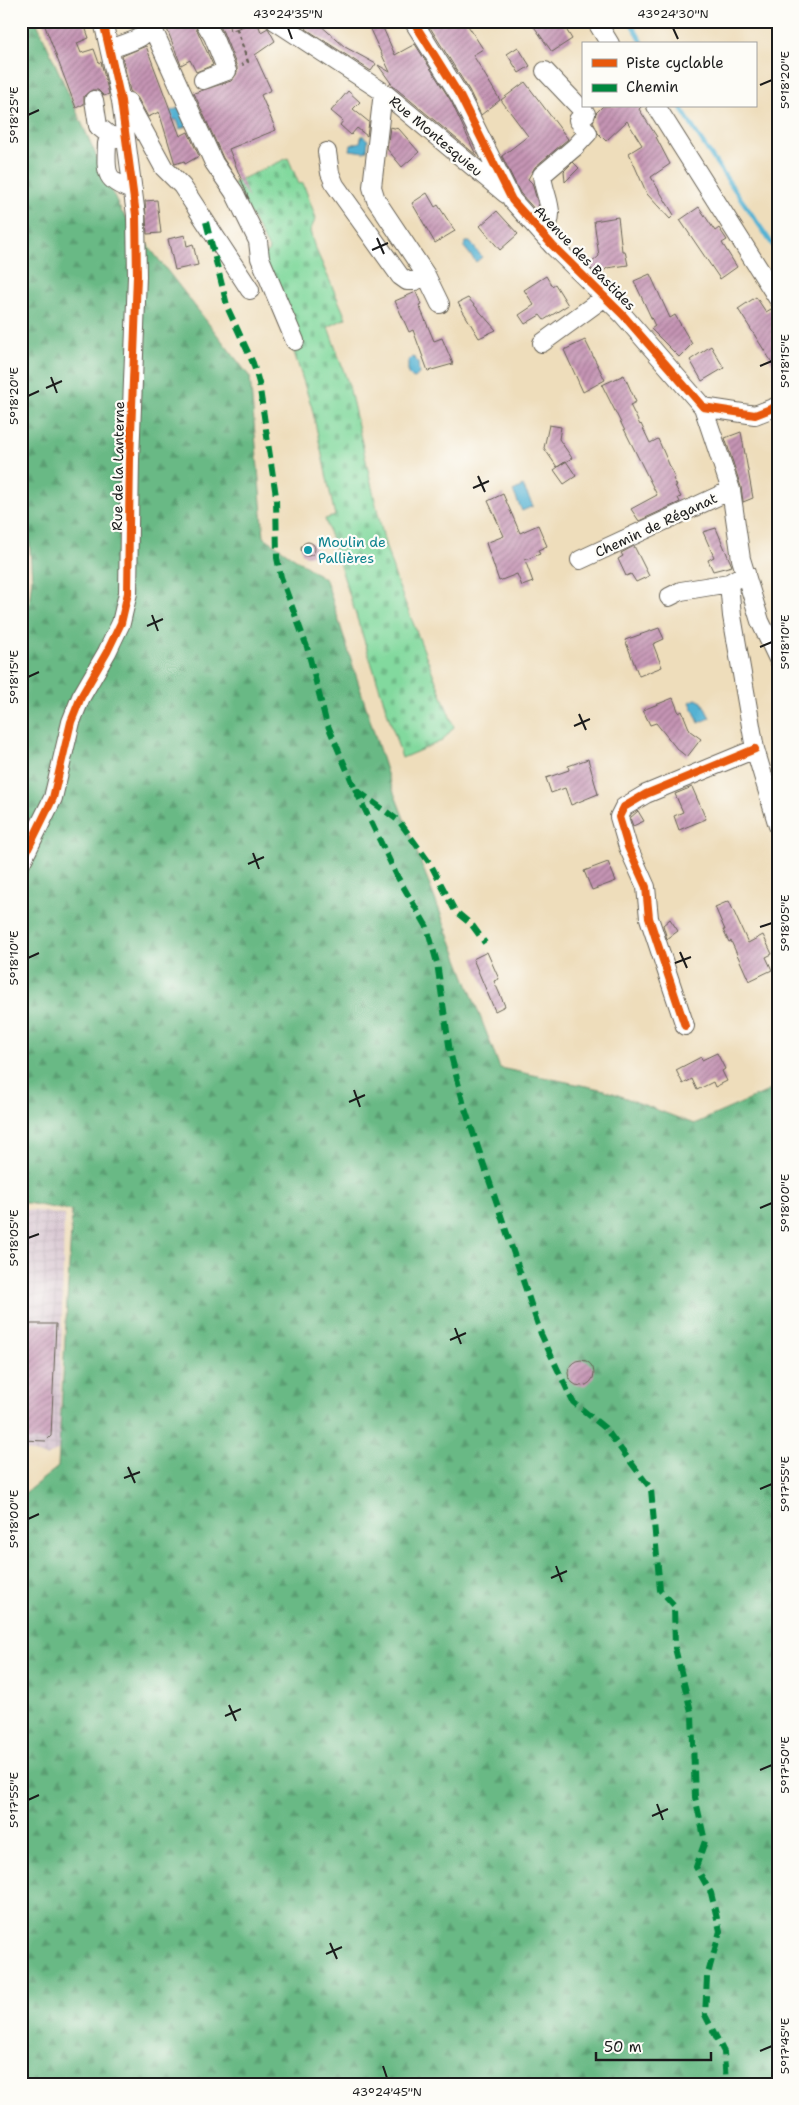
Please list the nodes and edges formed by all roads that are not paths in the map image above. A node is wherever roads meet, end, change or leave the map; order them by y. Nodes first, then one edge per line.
1 (103, 21) edge
2 (204, 21) edge
3 (275, 21) edge
4 (413, 21) edge
5 (596, 21) edge
6 (152, 24) edge
7 (609, 42) edge
8 (110, 49) junction
9 (545, 71) dead end
10 (203, 80) dead end
11 (383, 92) junction
12 (94, 100) dead end
13 (121, 102) junction
14 (657, 108) edge
15 (126, 140) junction
16 (108, 143) dead end
17 (327, 152) dead end
18 (133, 190) junction
19 (512, 200) junction
20 (542, 234) junction
21 (426, 275) junction
22 (250, 290) dead end
23 (605, 297) junction
24 (778, 299) edge
25 (440, 304) dead end
26 (295, 341) dead end
27 (542, 343) dead end
28 (778, 406) edge
29 (703, 407) junction
30 (731, 490) junction
31 (580, 560) dead end
32 (746, 573) junction
33 (729, 583) junction
34 (669, 597) dead end
35 (778, 659) edge
36 (755, 749) junction
37 (778, 826) edge
38 (21, 863) edge
39 (685, 1026) dead end

1 - 8 street, Rue de la Lanterne
2 - 10 street
3 - 11 street, Rue Montesquieu
4 - 19 street, Avenue des Bastides
5 - 7 street
6 - 8 street
6 - 26 street
8 - 13 street, Rue de la Lanterne
9 - 20 street
11 - 19 street, Rue Montesquieu
11 - 21 street, Rue Montesquieu
12 - 15 street
13 - 15 street, Rue de la Lanterne
13 - 22 street
14 - 24 street
15 - 18 street, Rue de la Lanterne
16 - 18 street
17 - 21 street
18 - 38 street, Rue de la Lanterne
19 - 20 street, Avenue des Bastides
20 - 23 street, Avenue des Bastides
21 - 25 street, Rue Montesquieu
23 - 27 street
23 - 29 street, Avenue des Bastides
28 - 29 street
29 - 30 street, Chemin de Réganat
30 - 31 street, Chemin de Réganat
30 - 32 street, Chemin de Réganat
32 - 33 street
32 - 35 street, Chemin de Réganat
33 - 34 street
33 - 36 street
36 - 37 street
36 - 39 street

